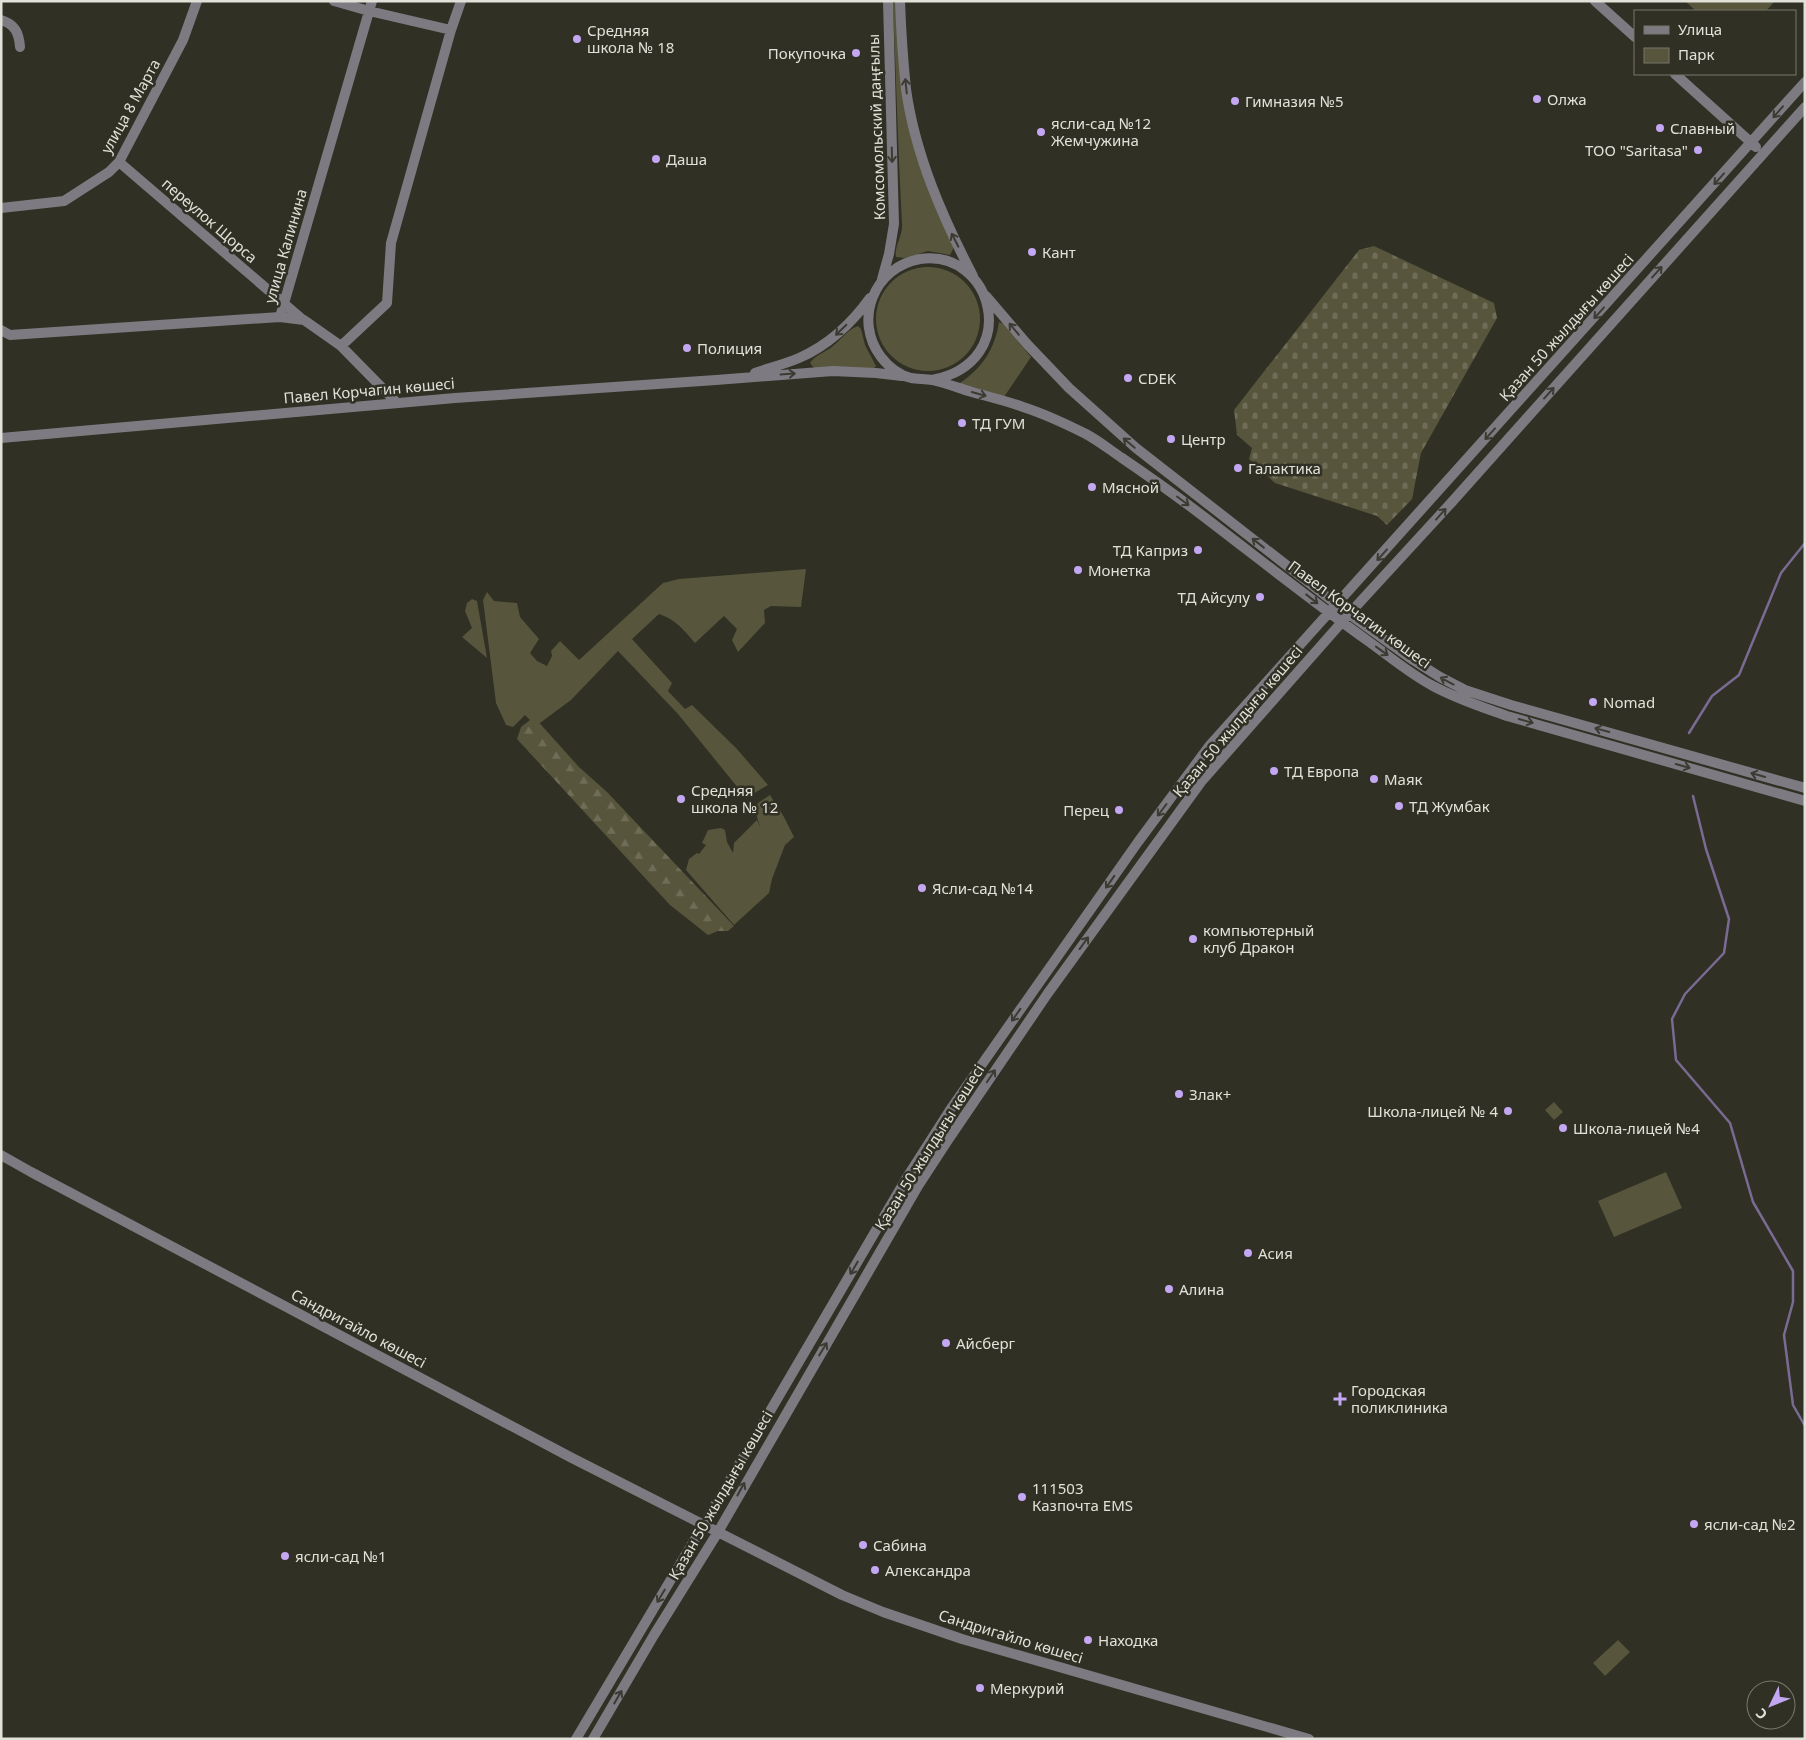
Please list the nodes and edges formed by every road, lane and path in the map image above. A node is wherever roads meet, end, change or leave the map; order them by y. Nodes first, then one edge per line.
1 (197, 1) edge
2 (334, 1) edge
3 (461, 1) edge
4 (888, 1) edge
5 (900, 1) edge
6 (1595, 1) edge
7 (371, 6) edge
8 (1, 20) edge
9 (451, 30) junction
10 (1634, 36) edge
11 (20, 47) dead end
12 (1676, 75) edge
13 (1805, 82) edge
14 (1805, 107) edge
15 (1752, 143) junction
16 (1763, 153) junction
17 (119, 162) junction
18 (1, 208) edge
19 (881, 281) junction
20 (980, 288) junction
21 (1622, 288) junction
22 (873, 293) junction
23 (1633, 298) junction
24 (284, 304) junction
25 (280, 317) junction
26 (304, 320) junction
27 (1, 330) edge
28 (342, 346) junction
29 (740, 378) junction
30 (910, 378) junction
31 (932, 380) junction
32 (397, 403) junction
33 (1510, 412) junction
34 (1522, 423) junction
35 (1, 438) edge
36 (1284, 562) junction
37 (1277, 572) junction
38 (1338, 605) junction
39 (1330, 613) junction
40 (1349, 614) junction
41 (1342, 622) junction
42 (1407, 662) junction
43 (1805, 788) edge
44 (1805, 801) edge
45 (1138, 842) junction
46 (1151, 852) junction
47 (1, 1155) edge
48 (878, 1226) junction
49 (891, 1234) junction
50 (741, 1460) junction
51 (754, 1467) junction
52 (704, 1524) junction
53 (718, 1532) junction
54 (642, 1628) junction
55 (654, 1635) junction
56 (576, 1739) edge
57 (593, 1739) edge
58 (1309, 1739) edge

1 - 17 street, улица 8 Марта
2 - 7 street
3 - 9 street
4 -> 19 street, Комсомольский даңғылы
20 -> 5 street, Комсомольский даңғылы
6 - 10 street
7 - 9 street
7 - 24 street, улица Калинина
8 - 11 street
9 - 28 street
12 - 15 street
13 -> 15 street, Қазан 50 жылдығы көшесі
14 - 16 street
15 - 16 street
15 -> 21 street, Қазан 50 жылдығы көшесі
23 -> 16 street, Қазан 50 жылдығы көшесі
17 - 18 street, улица 8 Марта
17 - 24 street, переулок Щорса
19 - 20 street
19 - 22 street
20 - 31 street
36 -> 20 street, Павел Корчагин көшесі
21 - 23 street
21 -> 33 street, Қазан 50 жылдығы көшесі
22 -> 29 street, Павел Корчагин көшесі
22 - 30 street
34 -> 23 street, Қазан 50 жылдығы көшесі
24 - 25 street, улица Калинина
24 - 26 street, переулок Щорса
25 - 26 street
25 - 27 street, улица Калинина
26 - 28 street, переулок Щорса
28 - 32 street, переулок Щорса
29 -> 30 street, Павел Корчагин көшесі
29 - 32 street, Павел Корчагин көшесі
30 - 31 street
31 -> 37 street, Павел Корчагин көшесі
32 - 35 street, Павел Корчагин көшесі
33 - 34 street
33 -> 38 street, Қазан 50 жылдығы көшесі
40 -> 34 street, Қазан 50 жылдығы көшесі
36 - 37 street
36 - 38 street, Павел Корчагин көшесі
37 -> 39 street, Павел Корчагин көшесі
38 - 39 street, Қазан 50 жылдығы көшесі
38 - 40 street, Павел Корчагин көшесі
39 - 41 street, Павел Корчагин көшесі
39 -> 45 street, Қазан 50 жылдығы көшесі
40 - 41 street, Қазан 50 жылдығы көшесі
40 - 42 street, Павел Корчагин көшесі
41 -> 42 street, Павел Корчагин көшесі
41 - 46 street, Қазан 50 жылдығы көшесі
43 -> 42 street, Павел Корчагин көшесі
42 -> 44 street, Павел Корчагин көшесі
45 - 46 street
45 -> 48 street, Қазан 50 жылдығы көшесі
49 -> 46 street, Қазан 50 жылдығы көшесі
47 - 52 street, Сандригайло көшесі
48 - 49 street
48 -> 50 street, Қазан 50 жылдығы көшесі
51 -> 49 street, Қазан 50 жылдығы көшесі
50 - 51 street
50 - 52 street, Қазан 50 жылдығы көшесі
53 -> 51 street, Қазан 50 жылдығы көшесі
52 - 53 street, Сандригайло көшесі
52 -> 54 street, Қазан 50 жылдығы көшесі
53 - 55 street, Қазан 50 жылдығы көшесі
53 - 58 street, Сандригайло көшесі
54 - 55 street
54 - 56 street, Қазан 50 жылдығы көшесі
57 -> 55 street, Қазан 50 жылдығы көшесі

